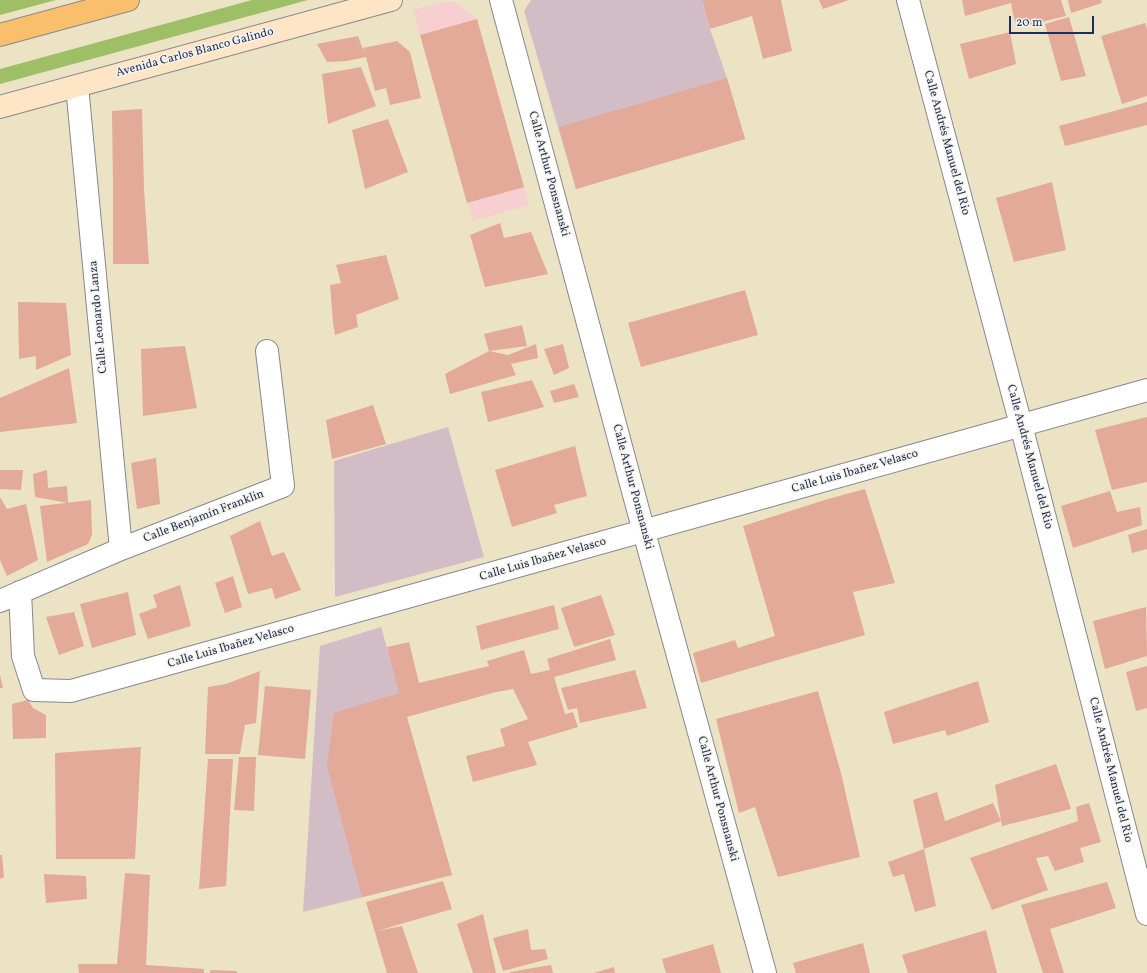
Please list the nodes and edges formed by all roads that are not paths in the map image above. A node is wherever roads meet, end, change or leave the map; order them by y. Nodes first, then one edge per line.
1 (128, 0) edge
2 (391, 0) edge
3 (501, 0) edge
4 (908, 0) edge
5 (0, 35) edge
6 (77, 86) junction
7 (0, 107) edge
8 (267, 351) dead end
9 (1147, 390) edge
10 (1021, 425) junction
11 (644, 532) junction
12 (121, 549) junction
13 (20, 592) junction
14 (0, 601) edge
15 (1147, 914) edge
16 (765, 973) edge

1 - 5 highway
2 - 6 street, Avenida Carlos Blanco Galindo
3 - 11 street, Calle Arthur Ponsnanski
4 - 10 street, Calle Andrés Manuel del Rio
6 - 7 street, Avenida Carlos Blanco Galindo
6 - 12 street, Calle Leonardo Lanza
8 - 12 street, Calle Benjamín Franklin
9 - 10 street, Calle Luis Ibañez Velasco
10 - 11 street, Calle Luis Ibañez Velasco
10 - 15 street, Calle Andrés Manuel del Rio
11 - 13 street, Calle Luis Ibañez Velasco
11 - 16 street, Calle Arthur Ponsnanski
12 - 13 street, Calle Benjamín Franklin
13 - 14 street, Calle Benjamín Franklin

